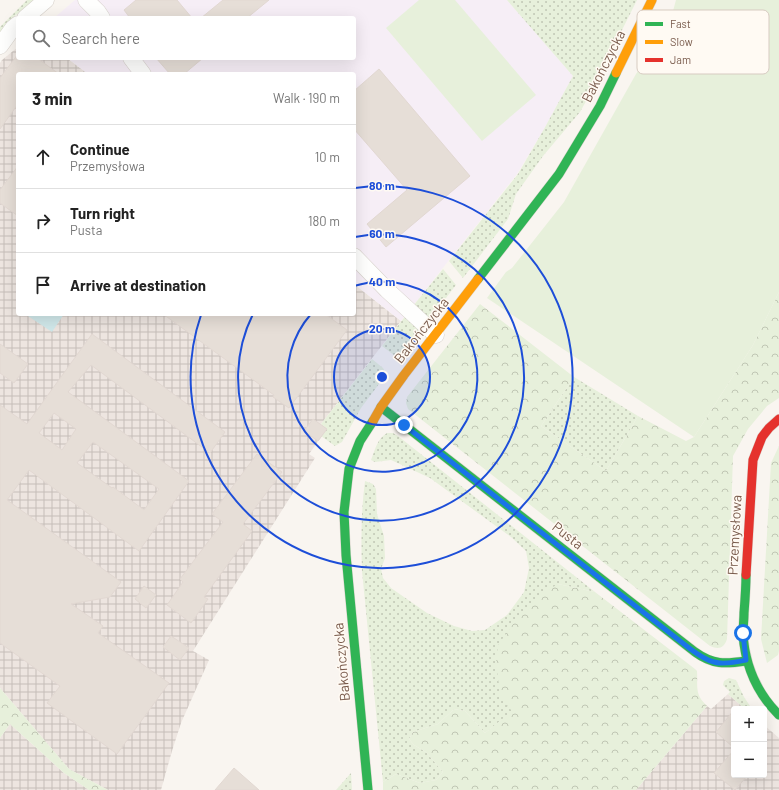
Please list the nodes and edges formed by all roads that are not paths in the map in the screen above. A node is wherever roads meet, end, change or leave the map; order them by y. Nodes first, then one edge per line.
1 (46, 0) edge
2 (86, 0) edge
3 (652, 0) edge
4 (647, 10) edge
5 (27, 16) edge
6 (101, 16) edge
7 (16, 26) edge
8 (637, 31) edge
9 (0, 46) edge
10 (132, 60) edge
11 (142, 72) edge
12 (356, 258) edge
13 (436, 335) junction
14 (381, 407) junction
15 (779, 418) edge
16 (746, 660) junction
17 (779, 715) edge
18 (368, 790) edge

1 - 5 street
2 - 6 street
3 - 4 street, Bakończycka
7 - 9 street
8 - 13 street, Bakończycka
10 - 11 street
12 - 13 street
13 - 14 street, Bakończycka
14 - 16 street, Pusta
14 - 18 street, Bakończycka
15 - 16 street, Przemysłowa
16 - 17 street, Przemysłowa

